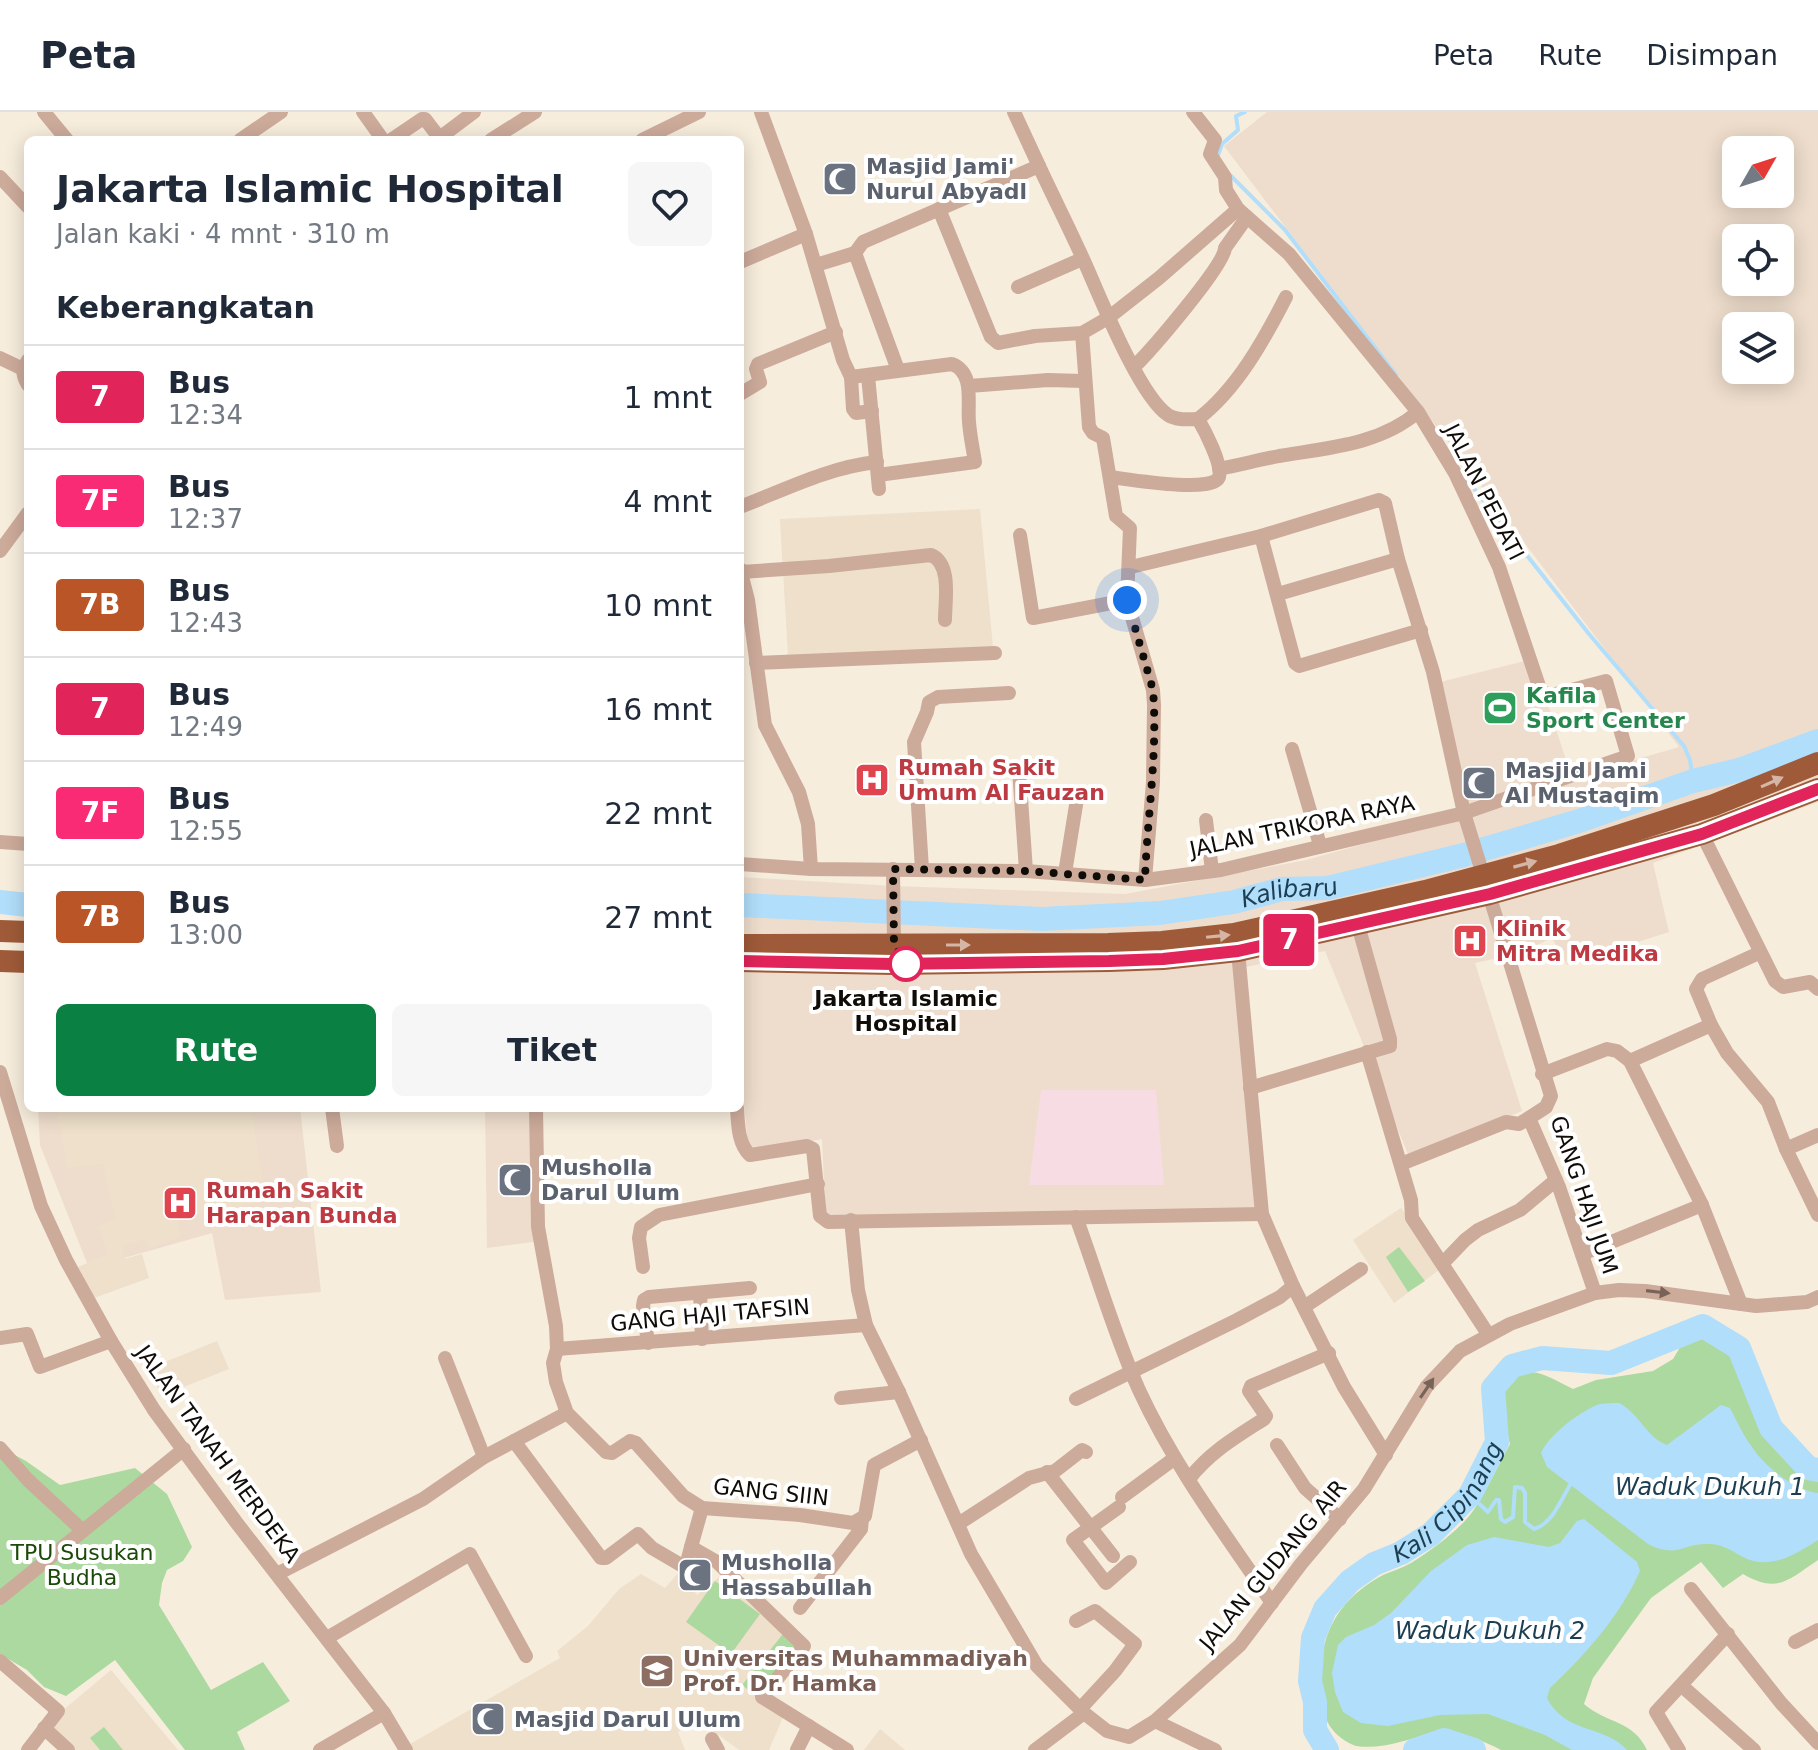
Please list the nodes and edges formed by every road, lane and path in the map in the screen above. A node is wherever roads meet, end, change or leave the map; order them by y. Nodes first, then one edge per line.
1 (44, 112) edge
2 (281, 112) edge
3 (363, 112) edge
4 (474, 112) edge
5 (535, 112) edge
6 (699, 112) edge
7 (761, 112) edge
8 (1014, 112) edge
9 (1193, 112) edge
10 (64, 136) edge
11 (246, 136) edge
12 (380, 136) edge
13 (397, 136) edge
14 (438, 136) edge
15 (442, 136) edge
16 (497, 136) edge
17 (650, 136) edge
18 (1039, 166) junction
19 (0, 177) edge
20 (24, 203) edge
21 (939, 209) junction
22 (1243, 213) junction
23 (806, 234) junction
24 (855, 253) junction
25 (1082, 259) junction
26 (744, 260) edge
27 (816, 265) junction
28 (1018, 287) dead end
29 (1286, 297) dead end
30 (1108, 318) junction
31 (836, 332) junction
32 (1082, 333) junction
33 (0, 358) edge
34 (24, 364) edge
35 (1135, 366) junction
36 (898, 370) junction
37 (849, 375) junction
38 (868, 376) junction
39 (1084, 381) junction
40 (969, 386) junction
41 (744, 392) edge
42 (872, 411) junction
43 (1418, 412) junction
44 (1198, 419) junction
45 (1219, 469) junction
46 (878, 476) junction
47 (1110, 477) junction
48 (744, 505) edge
49 (24, 518) edge
50 (1020, 535) dead end
51 (1261, 536) junction
52 (0, 551) edge
53 (1398, 559) junction
54 (1135, 566) dead end
55 (744, 570) edge
56 (744, 585) edge
57 (1278, 594) junction
58 (1127, 600) junction
59 (1033, 618) junction
60 (945, 620) dead end
61 (1019, 624) dead end
62 (1421, 630) junction
63 (995, 653) dead end
64 (756, 663) junction
65 (1009, 693) dead end
66 (1292, 749) dead end
67 (1624, 758) joint
68 (1818, 763) edge
69 (1019, 769) dead end
70 (1818, 789) edge
71 (1077, 799) dead end
72 (1466, 819) junction
73 (1206, 820) dead end
74 (1702, 834) junction
75 (0, 842) edge
76 (24, 844) edge
77 (1320, 845) junction
78 (744, 864) edge
79 (811, 869) junction
80 (893, 869) junction
81 (922, 869) junction
82 (1026, 871) junction
83 (1212, 871) junction
84 (1065, 873) junction
85 (1485, 878) junction
86 (1145, 880) junction
87 (1358, 925) junction
88 (0, 931) edge
89 (24, 932) edge
90 (894, 938) junction
91 (744, 945) edge
92 (1183, 948) junction
93 (1238, 951) junction
94 (1759, 953) junction
95 (0, 961) edge
96 (744, 961) edge
97 (24, 962) edge
98 (1818, 989) edge
99 (1711, 1025) junction
100 (1367, 1052) junction
101 (1630, 1061) junction
102 (0, 1072) edge
103 (1542, 1074) junction
104 (1250, 1088) junction
105 (333, 1112) edge
106 (536, 1112) edge
107 (737, 1112) edge
108 (1529, 1118) junction
109 (1818, 1135) edge
110 (337, 1146) dead end
111 (1786, 1149) junction
112 (1401, 1164) junction
113 (1556, 1180) junction
114 (818, 1184) junction
115 (1702, 1205) junction
116 (1262, 1214) junction
117 (1818, 1215) edge
118 (1076, 1217) junction
119 (851, 1220) junction
120 (1582, 1254) junction
121 (1443, 1263) junction
122 (643, 1267) dead end
123 (1361, 1269) dead end
124 (1293, 1286) junction
125 (750, 1288) dead end
126 (700, 1293) junction
127 (1595, 1293) junction
128 (1818, 1297) edge
129 (1741, 1304) junction
130 (1304, 1307) junction
131 (866, 1325) junction
132 (1488, 1334) junction
133 (0, 1338) edge
134 (702, 1339) junction
135 (111, 1341) junction
136 (648, 1343) junction
137 (557, 1349) junction
138 (1329, 1353) junction
139 (445, 1358) dead end
140 (1132, 1370) junction
141 (899, 1392) junction
142 (841, 1398) dead end
143 (1076, 1399) dead end
144 (567, 1413) junction
145 (921, 1440) junction
146 (514, 1441) junction
147 (1277, 1445) dead end
148 (0, 1448) edge
149 (184, 1449) junction
150 (1086, 1452) dead end
151 (1386, 1455) junction
152 (484, 1457) junction
153 (1175, 1458) junction
154 (1047, 1472) junction
155 (1189, 1479) junction
156 (702, 1508) junction
157 (862, 1519) junction
158 (1340, 1519) junction
159 (958, 1524) junction
160 (1091, 1528) junction
161 (83, 1531) junction
162 (691, 1547) junction
163 (1113, 1556) dead end
164 (1130, 1562) dead end
165 (277, 1574) junction
166 (1691, 1589) dead end
167 (0, 1598) edge
168 (1272, 1603) junction
169 (800, 1608) dead end
170 (1076, 1621) dead end
171 (1818, 1630) edge
172 (1728, 1634) junction
173 (327, 1638) junction
174 (1795, 1642) dead end
175 (526, 1656) dead end
176 (0, 1661) edge
177 (1682, 1686) junction
178 (1082, 1711) junction
179 (384, 1713) junction
180 (1155, 1721) junction
181 (809, 1726) junction
182 (44, 1728) junction
183 (1818, 1743) edge
184 (28, 1750) edge
185 (68, 1750) edge
186 (320, 1750) edge
187 (406, 1750) edge
188 (797, 1750) edge
189 (847, 1750) edge
190 (1035, 1750) edge
191 (1215, 1750) edge
192 (1679, 1750) edge
193 (1754, 1750) edge

1 - 10 street
2 - 11 street
3 - 12 street
4 - 15 street
5 - 16 street
6 - 17 street
7 - 23 street
8 - 18 street
9 - 22 street, JALAN PEDATI
13 - 14 street
18 - 21 street
18 - 25 street
19 - 20 street
21 - 24 street
21 - 32 street
22 - 30 street
22 - 35 street
22 - 43 street, JALAN PEDATI
23 - 26 street
23 - 27 street
24 - 27 street
24 - 36 street
25 - 28 street
25 - 30 street
27 - 31 street
29 - 44 street
30 - 32 street
30 - 35 street
31 - 37 street
31 - 41 street
32 - 39 street
33 - 34 street
35 - 44 street
36 - 38 street
36 - 40 street
37 - 38 street
37 - 42 street
38 - 42 street
39 - 40 street
39 - 47 street
40 - 46 street
42 - 46 street
43 - 45 street
43 - 67 street, JALAN PEDATI
44 - 45 street
45 - 47 street
46 - 48 street
47 - 58 street
49 - 52 street
50 - 59 street
51 - 53 street
51 - 54 street
51 - 57 street
53 - 57 street
53 - 62 street
55 - 60 street
56 - 64 street
57 - 62 street
58 - 59 street
58 - 86 street
59 - 61 street
62 - 72 street
63 - 64 street
64 - 79 street
65 - 81 street
66 - 77 street
67 - 72 street, JALAN TRIKORA RAYA
85 -> 68 highway
69 - 82 street
70 - 74 highway
71 - 84 street
72 - 77 street, JALAN TRIKORA RAYA
72 - 85 street
73 - 83 street
74 - 85 highway
74 - 94 street
75 - 76 street
77 - 83 street, JALAN TRIKORA RAYA
78 - 79 street, JALAN TRIKORA RAYA
79 - 80 street, JALAN TRIKORA RAYA
80 - 81 street, JALAN TRIKORA RAYA
80 - 90 street
81 - 82 street, JALAN TRIKORA RAYA
82 - 84 street, JALAN TRIKORA RAYA
83 - 86 street, JALAN TRIKORA RAYA
84 - 86 street, JALAN TRIKORA RAYA
85 - 87 highway
92 -> 85 highway
85 - 103 street
87 - 93 highway
87 - 100 street
88 - 89 highway
90 - 91 highway
90 -> 92 highway
92 - 93 highway
92 - 96 highway
93 - 104 street
94 - 98 street
94 - 99 street
95 - 97 highway
99 - 101 street
99 - 111 street
100 - 104 street
100 - 112 street
101 - 103 street
101 - 115 street
102 - 135 street, JALAN TANAH MERDEKA
103 - 108 street, GANG HAJI JUM
104 - 116 street
105 - 110 street
106 - 137 street
107 - 114 street
108 - 112 street
108 - 113 street, GANG HAJI JUM
109 - 111 street
111 - 117 street
112 - 121 street
113 - 120 street, GANG HAJI JUM
113 - 121 street
114 - 119 street
114 - 122 street
115 - 120 street
115 - 129 street
116 - 118 street
116 - 124 street
118 - 119 street
118 - 140 street
119 - 131 street, JALAN GUDANG AIR
120 - 127 street, GANG HAJI JUM
121 - 132 street
123 - 130 street
124 - 130 street
124 - 140 street
125 - 126 street
126 - 134 street
126 - 136 street
127 -> 129 street, JALAN GUDANG AIR
127 - 132 street, JALAN GUDANG AIR
128 - 129 street, JALAN GUDANG AIR
130 - 138 street
131 - 134 street, GANG HAJI TAFSIN
131 - 141 street, JALAN GUDANG AIR
151 -> 132 street, JALAN GUDANG AIR
133 - 135 street
134 - 136 street, GANG HAJI TAFSIN
135 - 149 street, JALAN TANAH MERDEKA
136 - 137 street, GANG HAJI TAFSIN
137 - 144 street
138 - 151 street
138 - 155 street
139 - 152 street
140 - 143 street
140 - 153 street
141 - 142 street
141 - 145 street, JALAN GUDANG AIR
144 - 146 street
144 - 156 street, GANG SIIN
145 - 157 street
145 - 159 street, JALAN GUDANG AIR
146 - 152 street
146 - 162 street
147 - 158 street
148 - 161 street
149 - 161 street
149 - 165 street, JALAN TANAH MERDEKA
150 - 154 street
151 - 158 street, JALAN GUDANG AIR
152 - 165 street
153 - 155 street
153 - 160 street
154 - 159 street
154 - 160 street
155 - 168 street
156 - 157 street, GANG SIIN
156 - 162 street
157 - 169 street
158 - 168 street, JALAN GUDANG AIR
159 - 178 street, JALAN GUDANG AIR
160 - 163 street
160 - 164 street
161 - 167 street
162 - 181 street
165 - 173 street, JALAN TANAH MERDEKA
166 - 172 street
168 - 180 street, JALAN GUDANG AIR
170 - 178 street
171 - 174 street
172 - 177 street
172 - 183 street
173 - 175 street
173 - 179 street, JALAN TANAH MERDEKA
176 - 182 street
177 - 192 street
177 - 193 street
178 - 180 street, JALAN GUDANG AIR
178 - 190 street
179 - 186 street
179 - 187 street, JALAN TANAH MERDEKA
180 - 191 street
181 - 188 street
181 - 189 street
182 - 184 street
182 - 185 street

